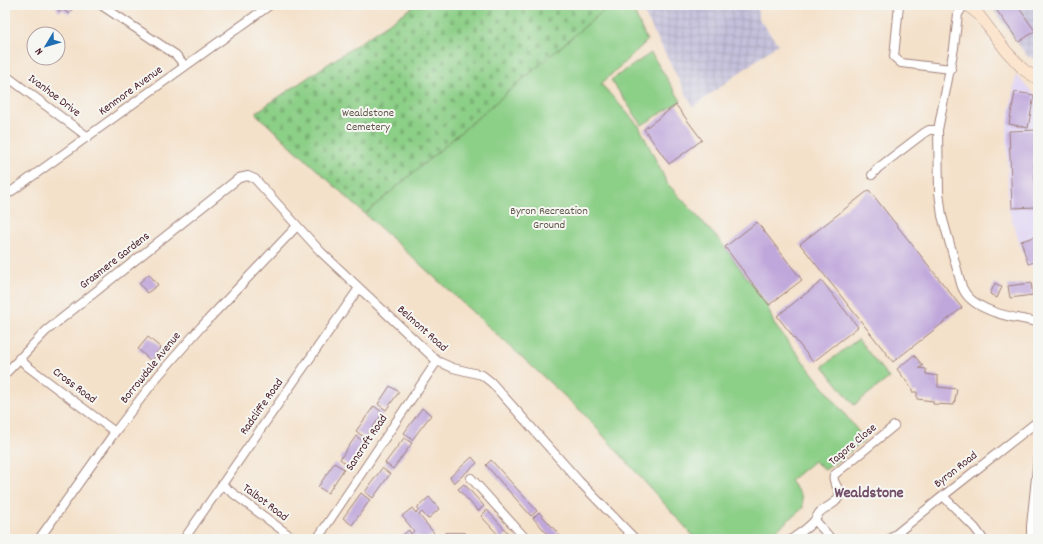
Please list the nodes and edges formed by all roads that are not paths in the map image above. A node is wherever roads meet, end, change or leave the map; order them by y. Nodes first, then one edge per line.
1 (102, 5) edge
2 (270, 5) edge
3 (899, 5) edge
4 (966, 5) edge
5 (185, 66) junction
6 (951, 69) junction
7 (5, 75) edge
8 (1038, 79) edge
9 (938, 130) junction
10 (88, 136) junction
11 (872, 175) dead end
12 (248, 176) joint
13 (5, 196) edge
14 (297, 226) junction
15 (359, 288) junction
16 (1038, 322) edge
17 (19, 358) junction
18 (437, 361) junction
19 (5, 374) edge
20 (1037, 424) edge
21 (894, 426) dead end
22 (115, 432) junction
23 (1038, 458) edge
24 (471, 478) dead end
25 (222, 485) junction
26 (943, 496) junction
27 (815, 520) junction
28 (39, 539) edge
29 (184, 539) edge
30 (294, 539) edge
31 (317, 539) edge
32 (445, 539) edge
33 (465, 539) edge
34 (526, 539) edge
35 (635, 539) edge
36 (792, 539) edge
37 (831, 539) edge
38 (890, 539) edge
39 (983, 539) edge
40 (1031, 539) edge

1 - 5 street
2 - 5 street, Kenmore Avenue
3 - 6 street
4 - 6 street
4 - 8 street
5 - 10 street, Kenmore Avenue
6 - 9 street
7 - 10 street, Ivanhoe Drive
9 - 11 street
9 - 16 street
10 - 13 street, Kenmore Avenue
12 - 14 street, Belmont Road
12 - 17 street, Grasmere Gardens
14 - 15 street, Belmont Road
14 - 22 street, Borrowdale Avenue
15 - 18 street, Belmont Road
15 - 25 street, Radcliffe Road
17 - 19 street, Grasmere Gardens
17 - 22 street, Cross Road
18 - 31 street, Sancroft Road
18 - 35 street, Belmont Road
20 - 26 street, Byron Road
21 - 27 street, Tagore Close
22 - 28 street, Borrowdale Avenue
23 - 40 street
24 - 34 street
25 - 29 street, Radcliffe Road
25 - 30 street, Talbot Road
26 - 38 street, Byron Road
26 - 39 street
27 - 36 street
27 - 37 street
32 - 33 street

